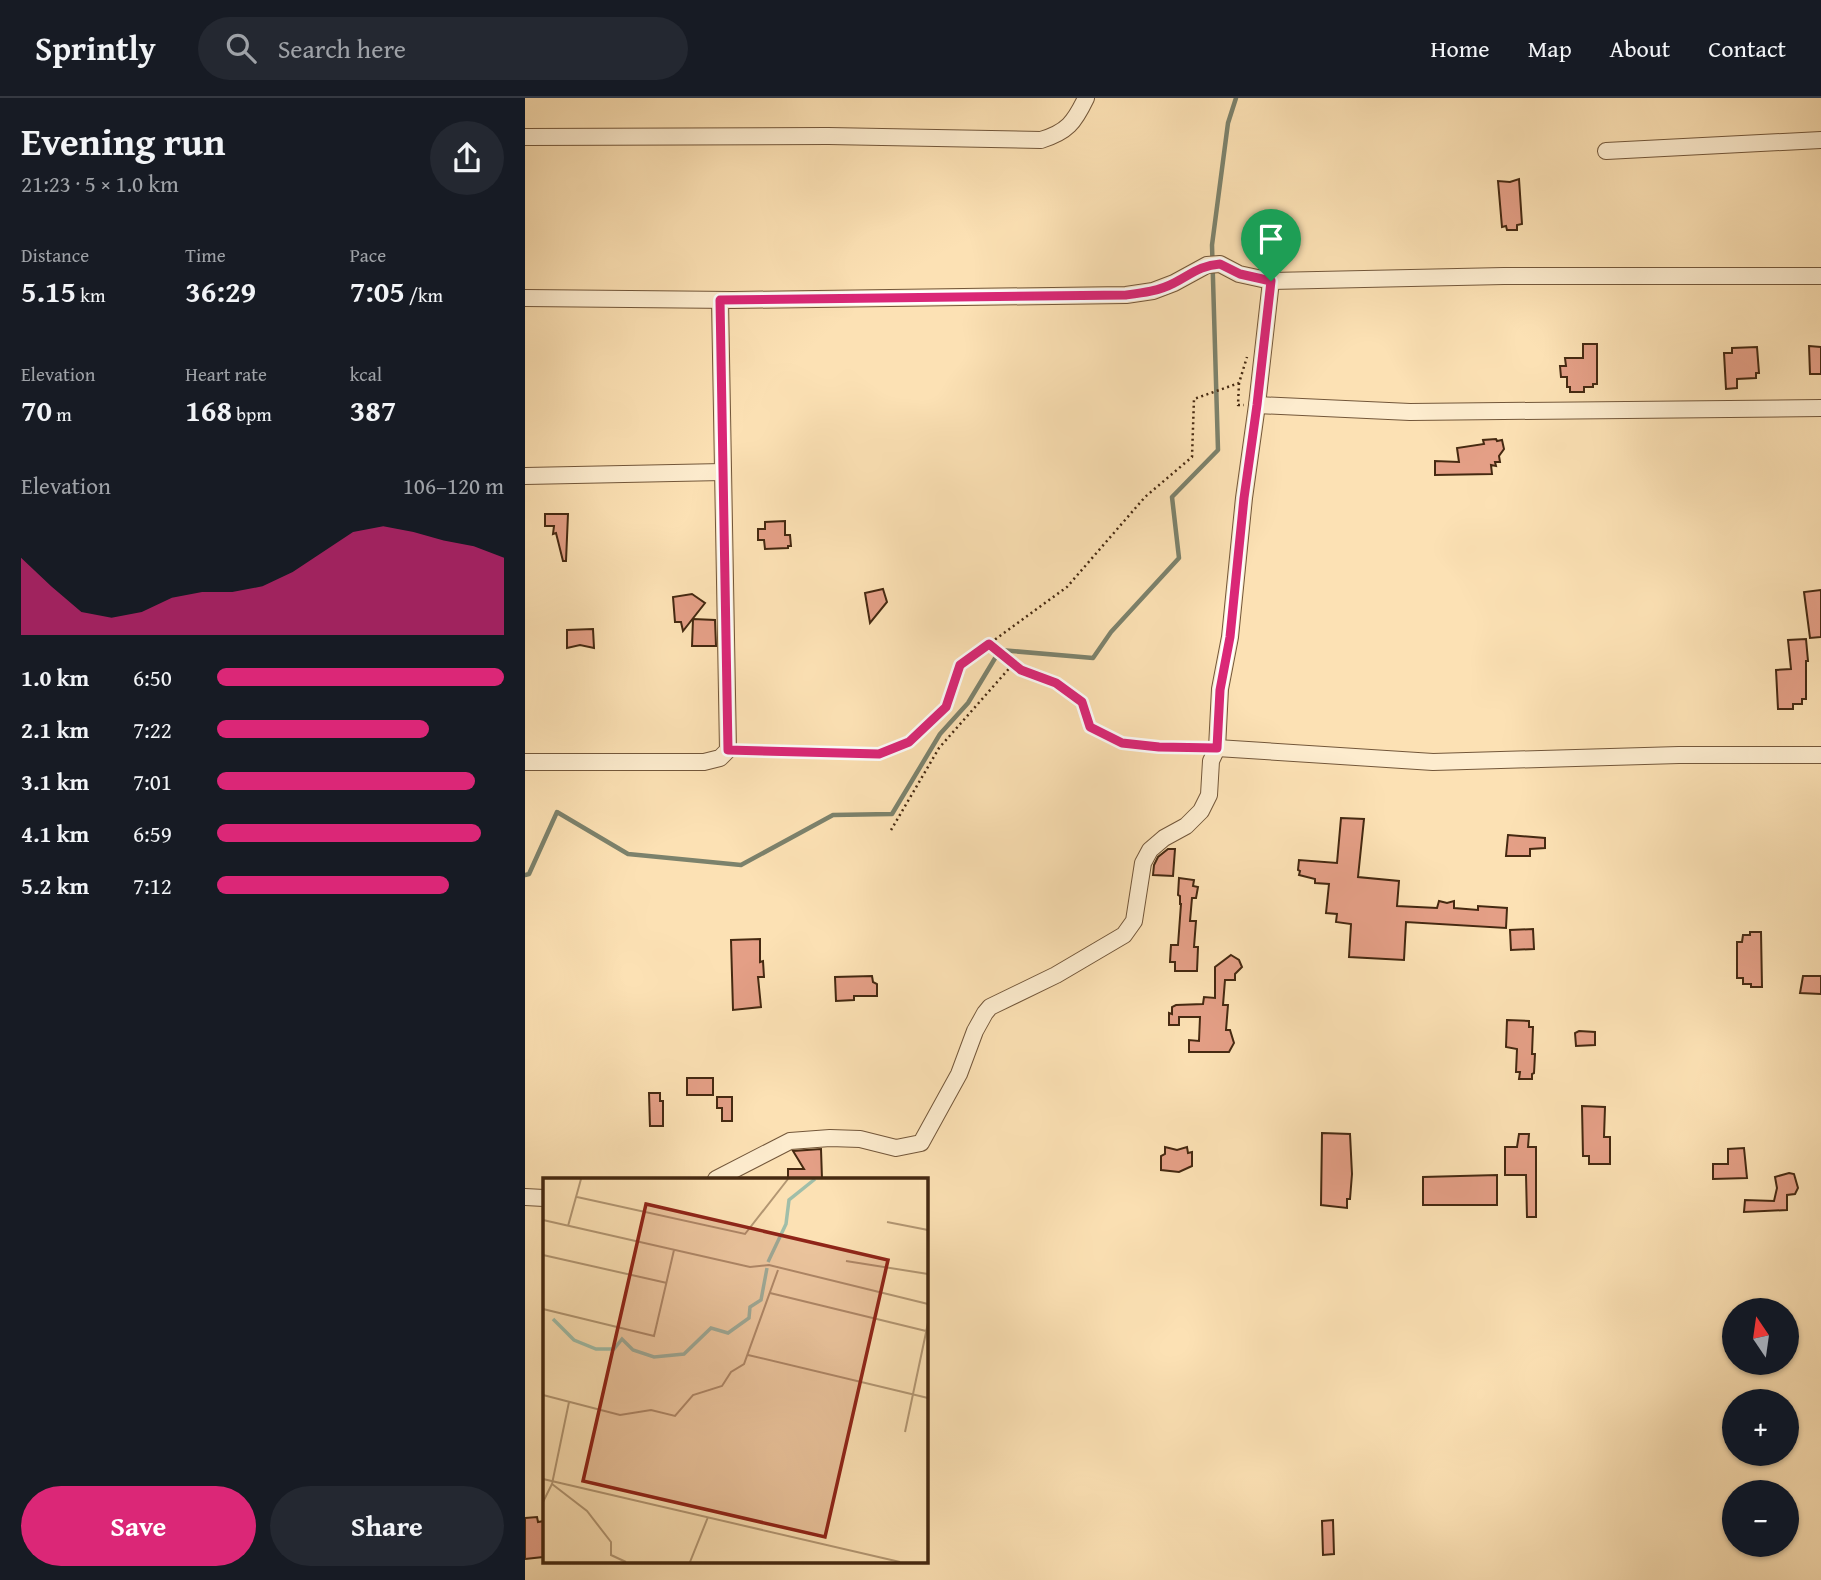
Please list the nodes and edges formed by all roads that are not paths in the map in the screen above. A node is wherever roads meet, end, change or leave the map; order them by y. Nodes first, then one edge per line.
1 (1086, 98) edge
2 (525, 137) edge
3 (1821, 140) edge
4 (1606, 150) dead end
5 (1821, 276) edge
6 (1271, 281) junction
7 (525, 298) edge
8 (720, 300) junction
9 (1257, 405) junction
10 (1821, 408) edge
11 (723, 472) junction
12 (525, 476) edge
13 (1217, 748) junction
14 (1821, 755) edge
15 (525, 762) edge
16 (718, 1178) edge
17 (525, 1198) edge
18 (543, 1198) edge

1 - 2 street
3 - 4 street
5 - 6 street
6 - 8 street
6 - 9 street
7 - 8 street
8 - 11 street
9 - 10 street
9 - 13 street
11 - 12 street
11 - 15 street
13 - 14 street
13 - 16 street
17 - 18 street

